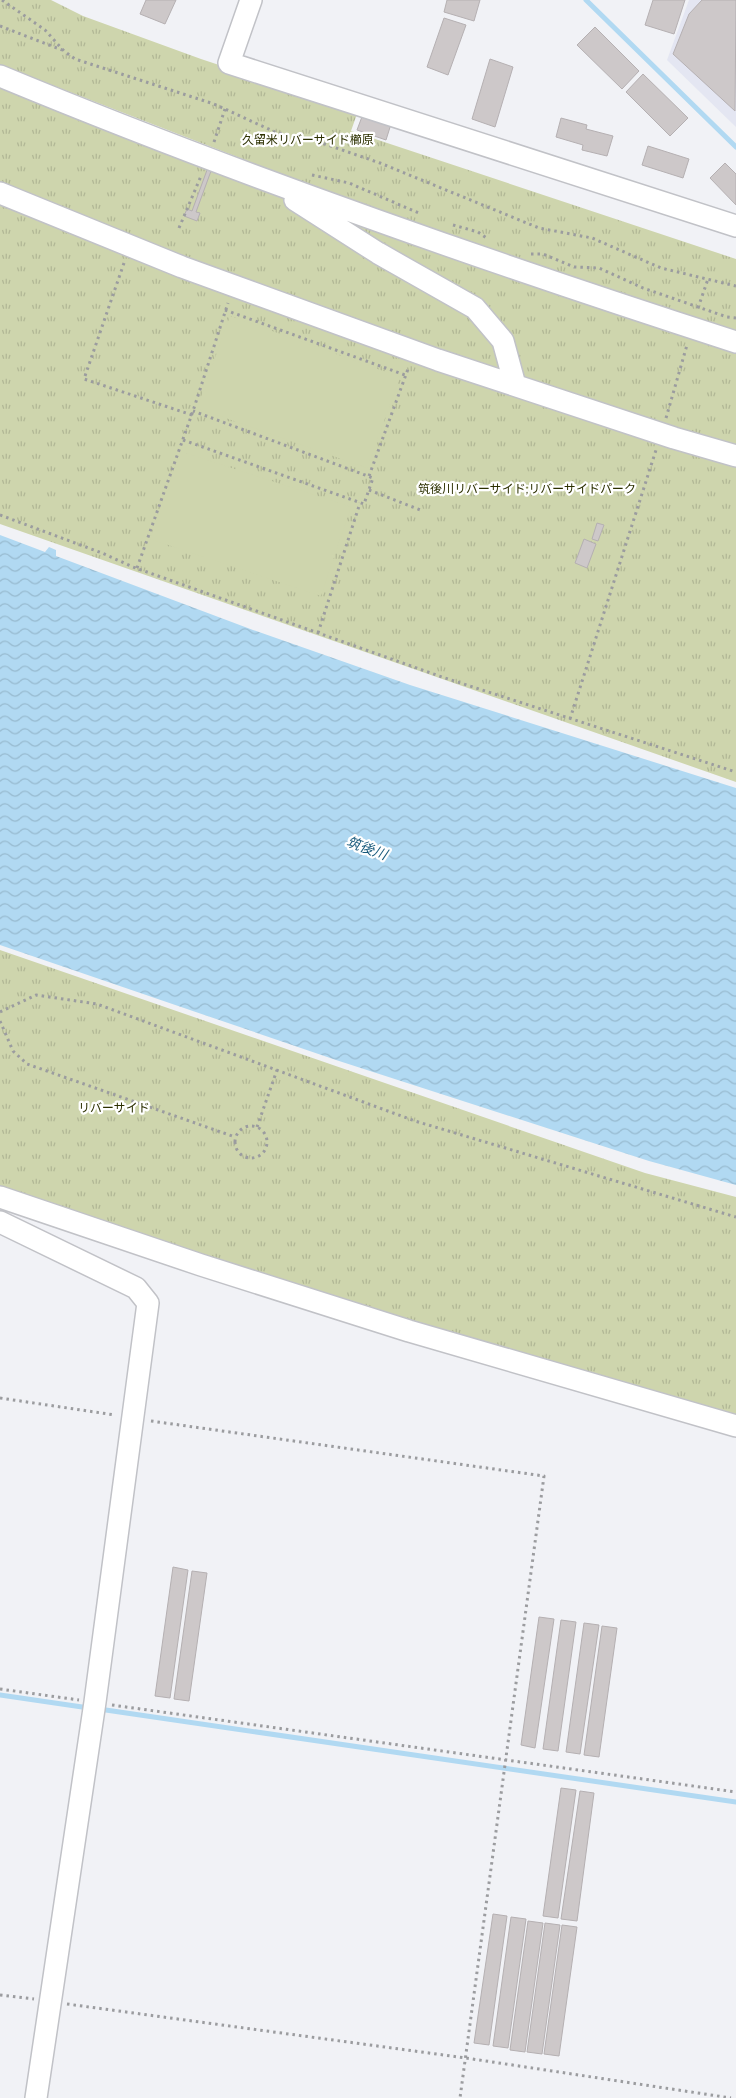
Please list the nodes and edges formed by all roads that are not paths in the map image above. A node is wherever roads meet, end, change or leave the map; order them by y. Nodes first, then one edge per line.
1 (251, 0) edge
2 (0, 76) edge
3 (264, 179) junction
4 (0, 193) edge
5 (736, 226) edge
6 (736, 342) edge
7 (515, 385) junction
8 (736, 456) edge
9 (0, 1198) edge
10 (0, 1222) edge
11 (736, 1426) edge
12 (36, 2098) edge

1 - 5 street
2 - 3 street
3 - 6 street
3 - 7 street
4 - 7 street
7 - 8 street
9 - 11 street
10 - 12 street

